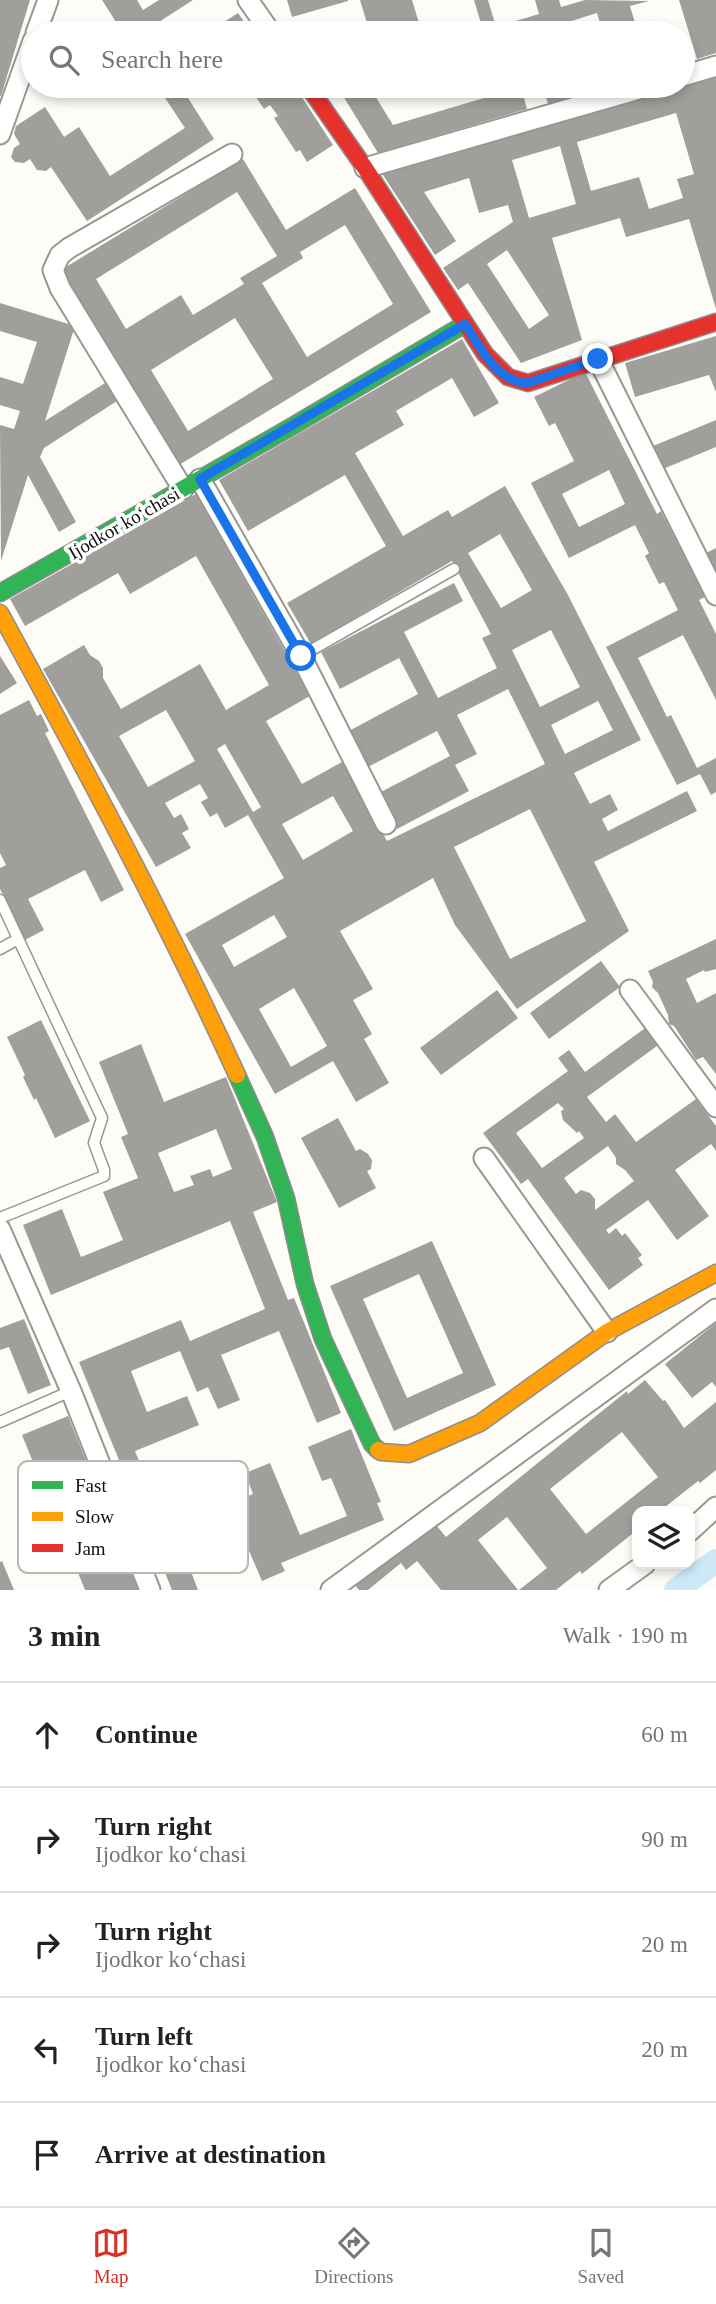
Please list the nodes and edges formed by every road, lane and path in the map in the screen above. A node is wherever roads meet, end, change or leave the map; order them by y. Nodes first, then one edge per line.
1 (48, 0) edge
2 (248, 0) edge
3 (40, 21) edge
4 (263, 21) edge
5 (716, 66) edge
6 (695, 72) edge
7 (21, 75) edge
8 (316, 98) edge
9 (607, 98) edge
10 (0, 134) edge
11 (232, 154) dead end
12 (365, 168) junction
13 (716, 322) edge
14 (465, 324) junction
15 (598, 359) junction
16 (200, 479) junction
17 (183, 489) junction
18 (454, 569) dead end
19 (0, 593) edge
20 (716, 595) edge
21 (0, 613) edge
22 (301, 656) junction
23 (386, 824) dead end
24 (0, 900) edge
25 (18, 939) junction
26 (0, 949) edge
27 (629, 990) dead end
28 (716, 1107) edge
29 (484, 1158) dead end
30 (0, 1218) edge
31 (0, 1228) edge
32 (716, 1273) edge
33 (716, 1309) edge
34 (607, 1332) junction
35 (71, 1391) junction
36 (0, 1422) edge
37 (99, 1461) edge
38 (716, 1507) edge
39 (695, 1526) edge
40 (638, 1569) edge
41 (143, 1573) edge
42 (150, 1590) edge
43 (331, 1590) edge
44 (609, 1590) edge

1 - 3 street
2 - 4 street
5 - 6 street
7 - 10 street
8 - 12 street
9 - 12 street
11 - 17 street
12 - 14 street
13 - 15 street
14 - 15 street
14 - 16 street, Ijodkor koʻchasi
15 - 20 street
16 - 17 street, Ijodkor koʻchasi
16 - 22 street
17 - 19 street, Ijodkor koʻchasi
18 - 22 lane
21 - 34 street
22 - 23 street
24 - 25 lane
25 - 26 lane
25 - 30 lane
27 - 28 street
29 - 34 street
31 - 35 street
32 - 34 street
33 - 43 street
35 - 36 lane
35 - 37 street
38 - 39 street
40 - 44 street
41 - 42 street

